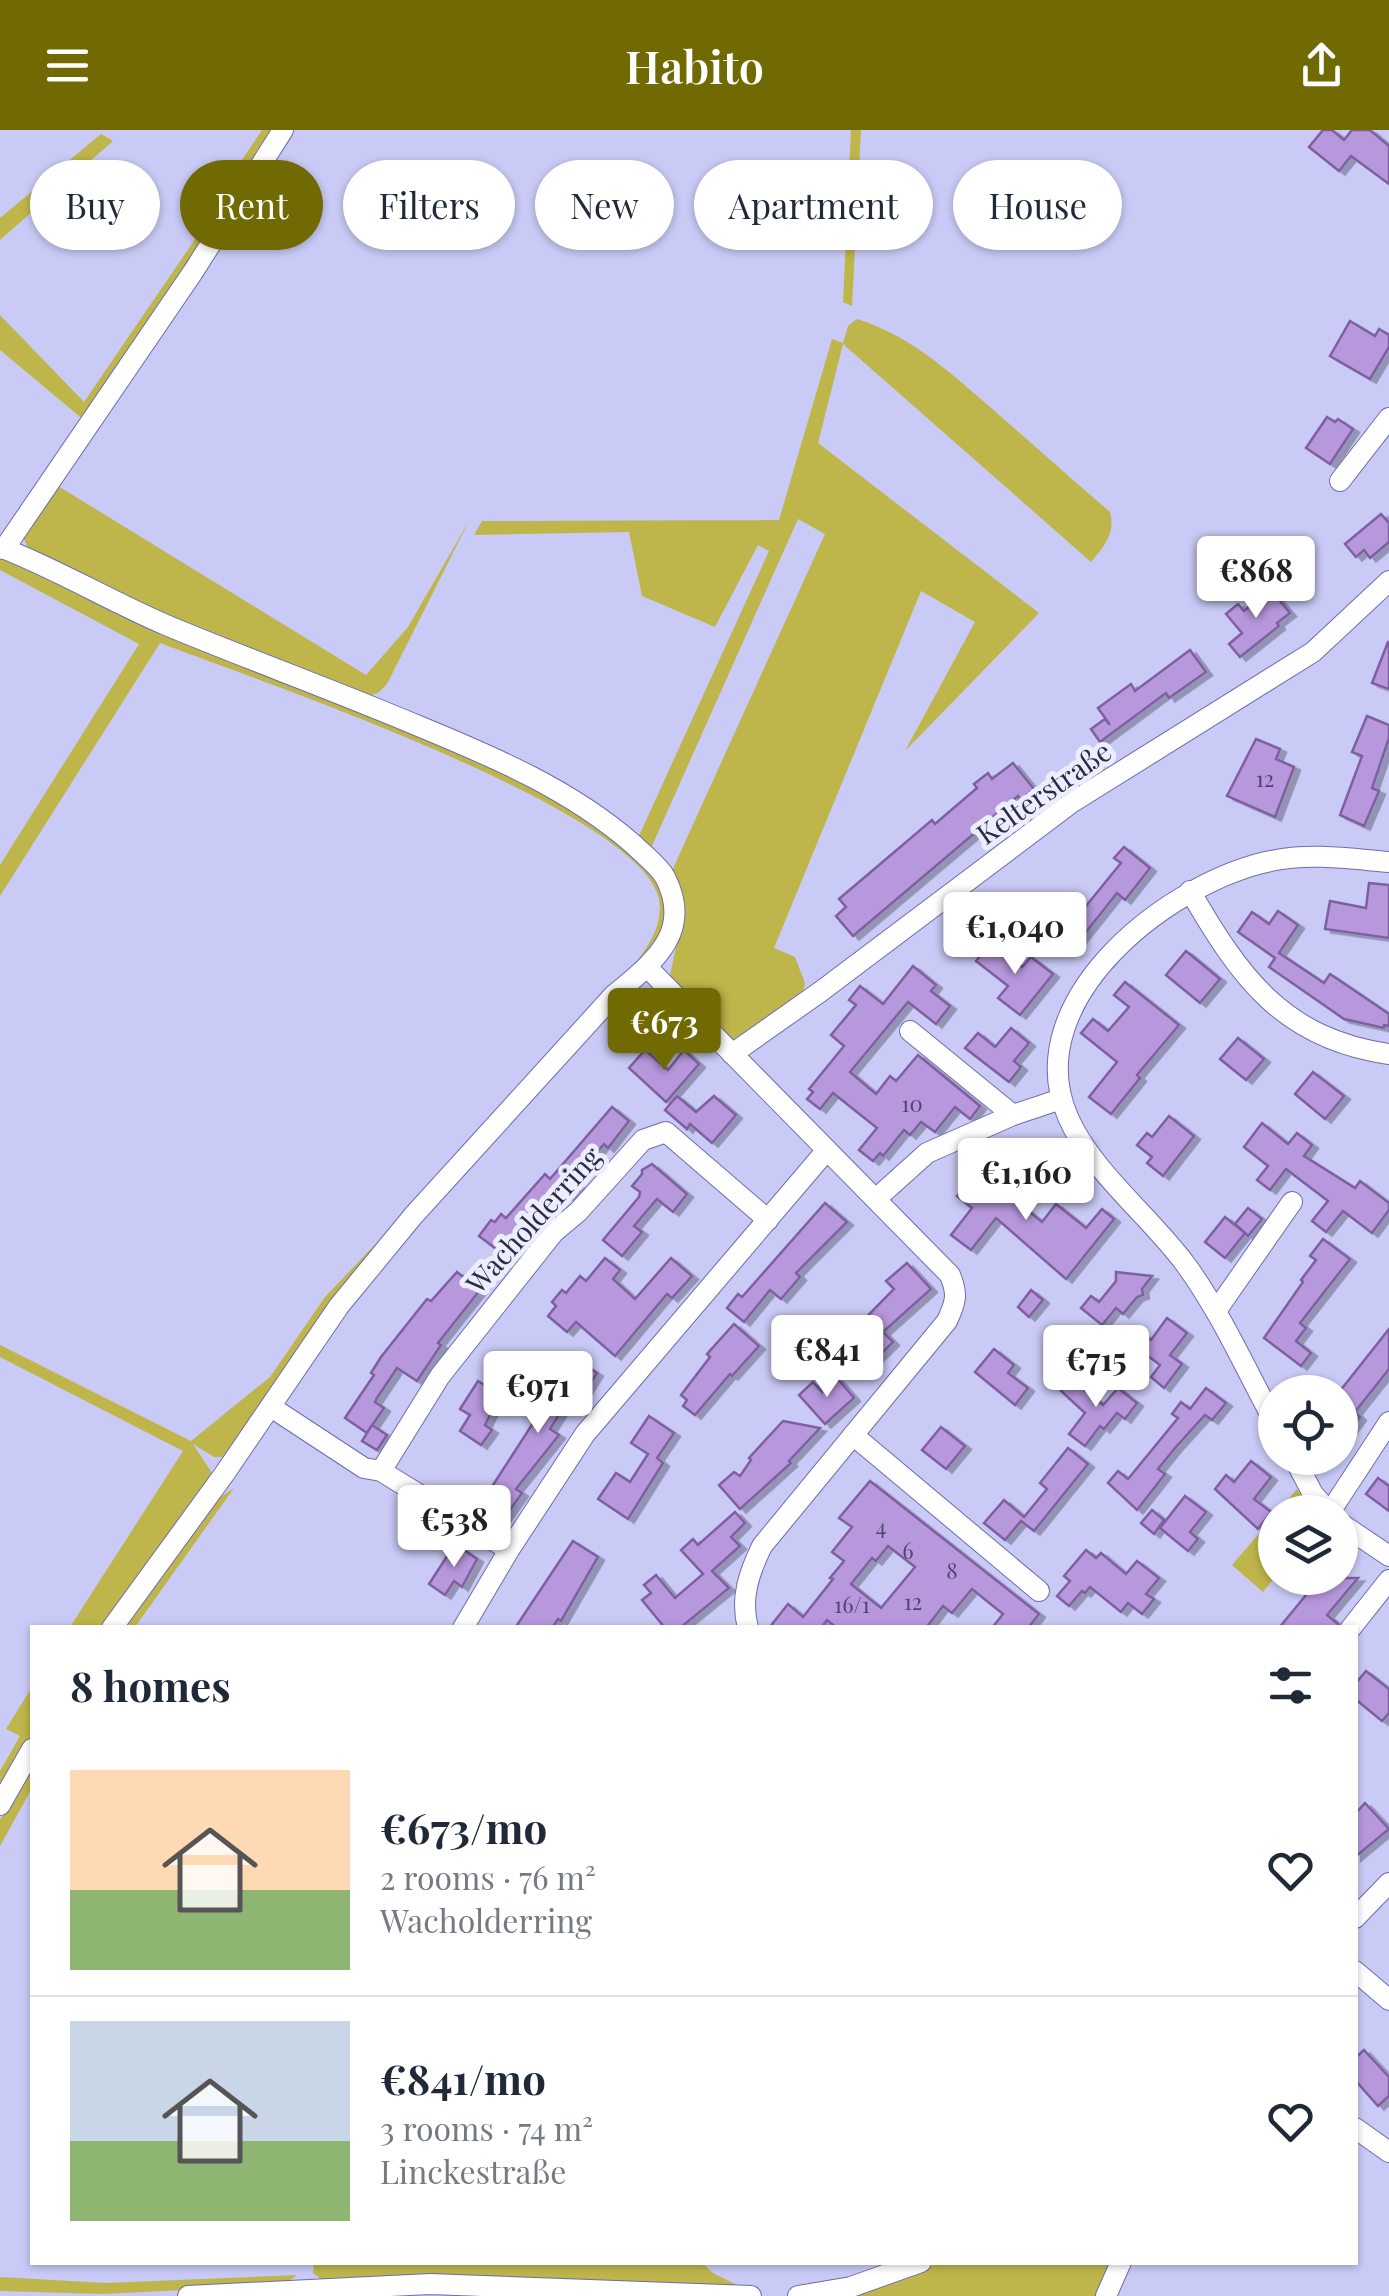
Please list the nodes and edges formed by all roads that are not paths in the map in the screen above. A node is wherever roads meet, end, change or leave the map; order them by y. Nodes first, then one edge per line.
1 (283, 130) edge
2 (1389, 418) edge
3 (1340, 481) dead end
4 (2, 548) edge
5 (1389, 580) edge
6 (1389, 862) edge
7 (1190, 891) junction
8 (647, 967) junction
9 (910, 1031) dead end
10 (732, 1054) junction
11 (1389, 1054) edge
12 (1061, 1098) junction
13 (1013, 1115) junction
14 (826, 1152) junction
15 (876, 1198) junction
16 (1292, 1202) dead end
17 (768, 1220) junction
18 (1216, 1311) junction
19 (1258, 1391) edge
20 (271, 1407) junction
21 (1389, 1422) edge
22 (854, 1435) junction
23 (381, 1471) junction
24 (1340, 1495) edge
25 (1358, 1535) edge
26 (508, 1550) junction
27 (1389, 1556) edge
28 (1389, 1580) edge
29 (1039, 1591) dead end
30 (114, 1625) edge
31 (465, 1625) edge
32 (748, 1625) edge
33 (1353, 1625) edge
34 (30, 1754) edge
35 (0, 1806) edge
36 (1389, 1882) edge
37 (1358, 1915) edge
38 (1358, 1973) edge
39 (1389, 2000) edge
40 (1358, 2130) edge
41 (1389, 2152) edge
42 (913, 2265) edge
43 (1120, 2265) edge
44 (188, 2296) edge
45 (751, 2296) edge
46 (798, 2296) edge
47 (1106, 2296) edge

1 - 4 street
2 - 3 street
4 - 8 street
5 - 10 street, Kelterstraße
6 - 7 street
7 - 11 street
7 - 12 street
8 - 10 street
8 - 20 street
9 - 13 street
10 - 14 street
12 - 13 street
12 - 18 street
13 - 15 street
14 - 15 street
14 - 17 street
15 - 22 street
16 - 18 street
17 - 23 street, Wacholderring
17 - 26 street
18 - 19 street
20 - 23 street
20 - 30 street
21 - 24 street
22 - 29 street
22 - 32 street
23 - 26 street
25 - 27 street
26 - 31 street
28 - 33 street
34 - 35 street
36 - 37 street
38 - 39 street
40 - 41 street
42 - 46 street
43 - 47 street
44 - 45 street

